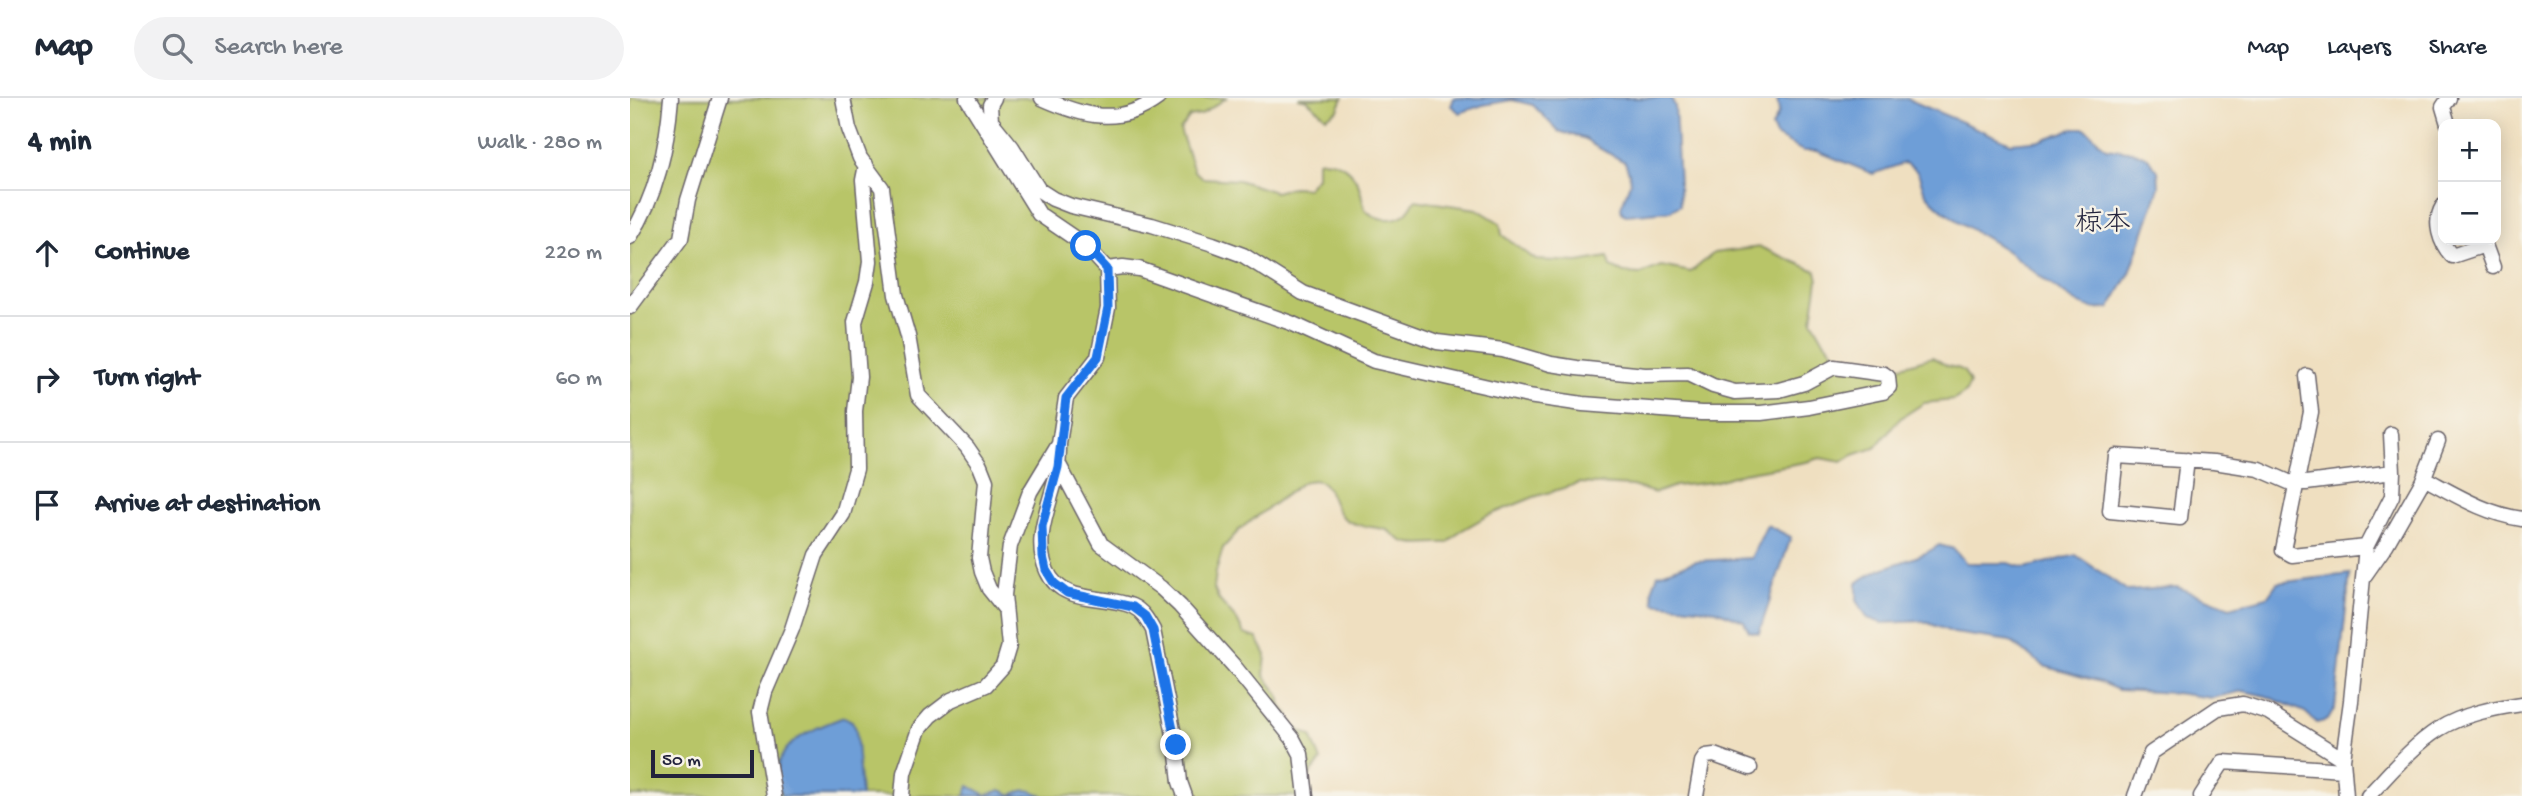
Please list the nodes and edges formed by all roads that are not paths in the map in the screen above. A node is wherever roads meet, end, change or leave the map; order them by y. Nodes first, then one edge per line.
1 (671, 98) edge
2 (720, 98) edge
3 (843, 98) edge
4 (967, 98) edge
5 (994, 98) edge
6 (1042, 98) edge
7 (1158, 98) edge
8 (2449, 98) edge
9 (2447, 119) edge
10 (1006, 148) junction
11 (866, 166) junction
12 (630, 237) edge
13 (2443, 245) edge
14 (2485, 245) edge
15 (2485, 245) edge
16 (2493, 267) dead end
17 (1107, 269) junction
18 (630, 307) edge
19 (2307, 376) dead end
20 (2391, 433) dead end
21 (2438, 441) dead end
22 (1059, 444) junction
23 (2188, 460) dead end
24 (1058, 463) junction
25 (2393, 472) junction
26 (2424, 478) junction
27 (2296, 483) junction
28 (2522, 519) edge
29 (2366, 547) junction
30 (2364, 576) junction
31 (1005, 608) junction
32 (2522, 704) edge
33 (2343, 764) junction
34 (1751, 768) dead end
35 (774, 796) edge
36 (902, 796) edge
37 (1185, 796) edge
38 (1306, 796) edge
39 (1696, 796) edge
40 (2135, 796) edge
41 (2201, 796) edge
42 (2346, 796) edge
43 (2368, 796) edge

1 - 12 street
2 - 18 street
3 - 11 street
4 - 10 street
5 - 10 street
6 - 7 street
8 - 9 street
10 - 17 street
10 - 17 street
11 - 31 street
11 - 35 street
13 - 14 street
15 - 16 street
17 - 22 street
19 - 27 street
20 - 25 street
21 - 26 street
22 - 24 street
22 - 31 street
23 - 27 street
24 - 37 street
24 - 38 street
25 - 27 street
25 - 29 street
26 - 28 street
26 - 30 street
27 - 29 street
29 - 30 street
30 - 33 street
31 - 36 street
32 - 43 street
33 - 40 street
33 - 41 street
33 - 42 street
34 - 39 street

